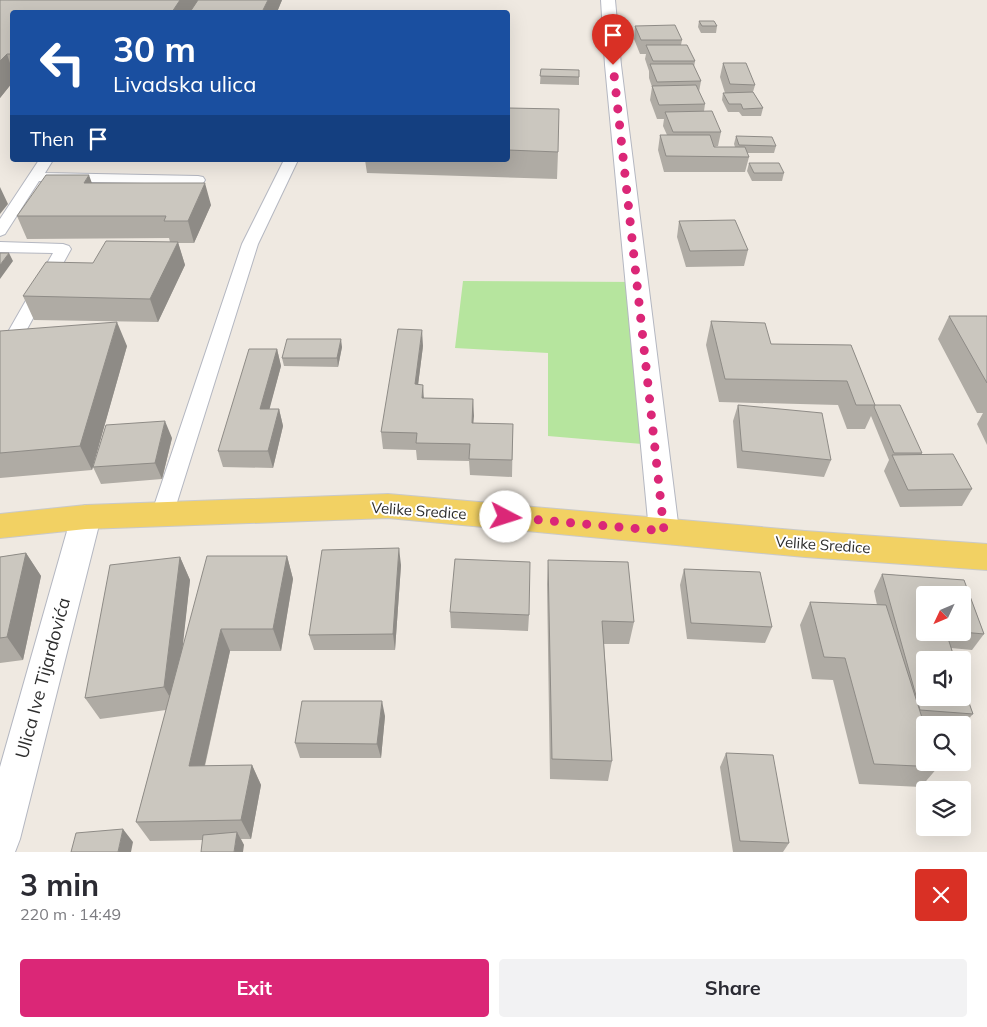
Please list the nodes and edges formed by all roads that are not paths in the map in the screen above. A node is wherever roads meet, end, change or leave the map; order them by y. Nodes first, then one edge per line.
1 (608, 0) edge
2 (45, 162) edge
3 (290, 162) edge
4 (35, 177) junction
5 (198, 180) dead end
6 (0, 231) edge
7 (0, 247) edge
8 (0, 362) edge
9 (162, 514) junction
10 (86, 517) junction
11 (0, 526) edge
12 (664, 531) junction
13 (987, 557) edge
14 (0, 839) edge

1 - 12 street
2 - 4 lane
3 - 9 lane
4 - 5 lane
4 - 6 lane
7 - 8 lane
9 - 10 main road, Velike Sredice
9 - 12 main road, Velike Sredice
10 - 11 main road, Velike Sredice
10 - 14 street, Ulica Ive Tijardovića
12 - 13 main road, Velike Sredice

